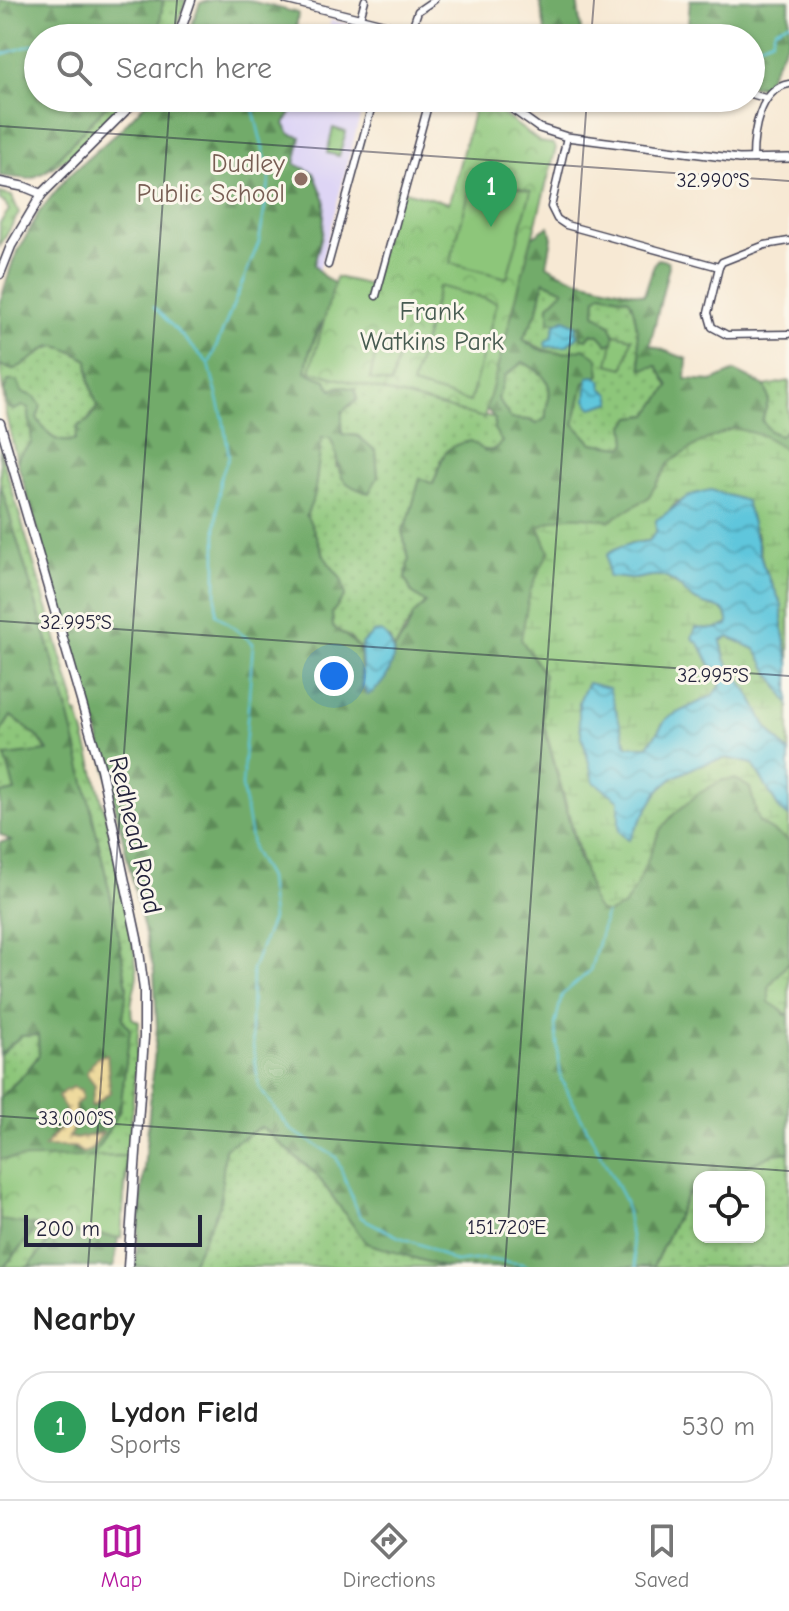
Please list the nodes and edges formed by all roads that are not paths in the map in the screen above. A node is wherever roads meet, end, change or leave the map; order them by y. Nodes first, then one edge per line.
1 (191, 0) edge
2 (286, 0) edge
3 (365, 0) edge
4 (434, 0) edge
5 (360, 18) junction
6 (183, 24) edge
7 (376, 24) edge
8 (415, 24) edge
9 (789, 84) edge
10 (765, 98) edge
11 (124, 112) edge
12 (370, 112) edge
13 (426, 112) edge
14 (517, 112) edge
15 (762, 112) edge
16 (567, 137) junction
17 (789, 158) edge
18 (753, 159) junction
19 (0, 182) edge
20 (42, 194) junction
21 (789, 241) edge
22 (328, 265) dead end
23 (719, 267) junction
24 (0, 274) edge
25 (376, 296) dead end
26 (789, 334) edge
27 (0, 423) edge
28 (128, 1267) edge

1 - 6 main road
2 - 5 street
3 - 5 street
4 - 8 street
5 - 7 street
9 - 10 street
11 - 20 main road
12 - 22 street
13 - 25 street
14 - 16 street
15 - 18 street
16 - 18 street
16 - 23 street
17 - 18 street
19 - 20 main road
20 - 24 main road
21 - 23 street
23 - 26 street
27 - 28 main road, Redhead Road

